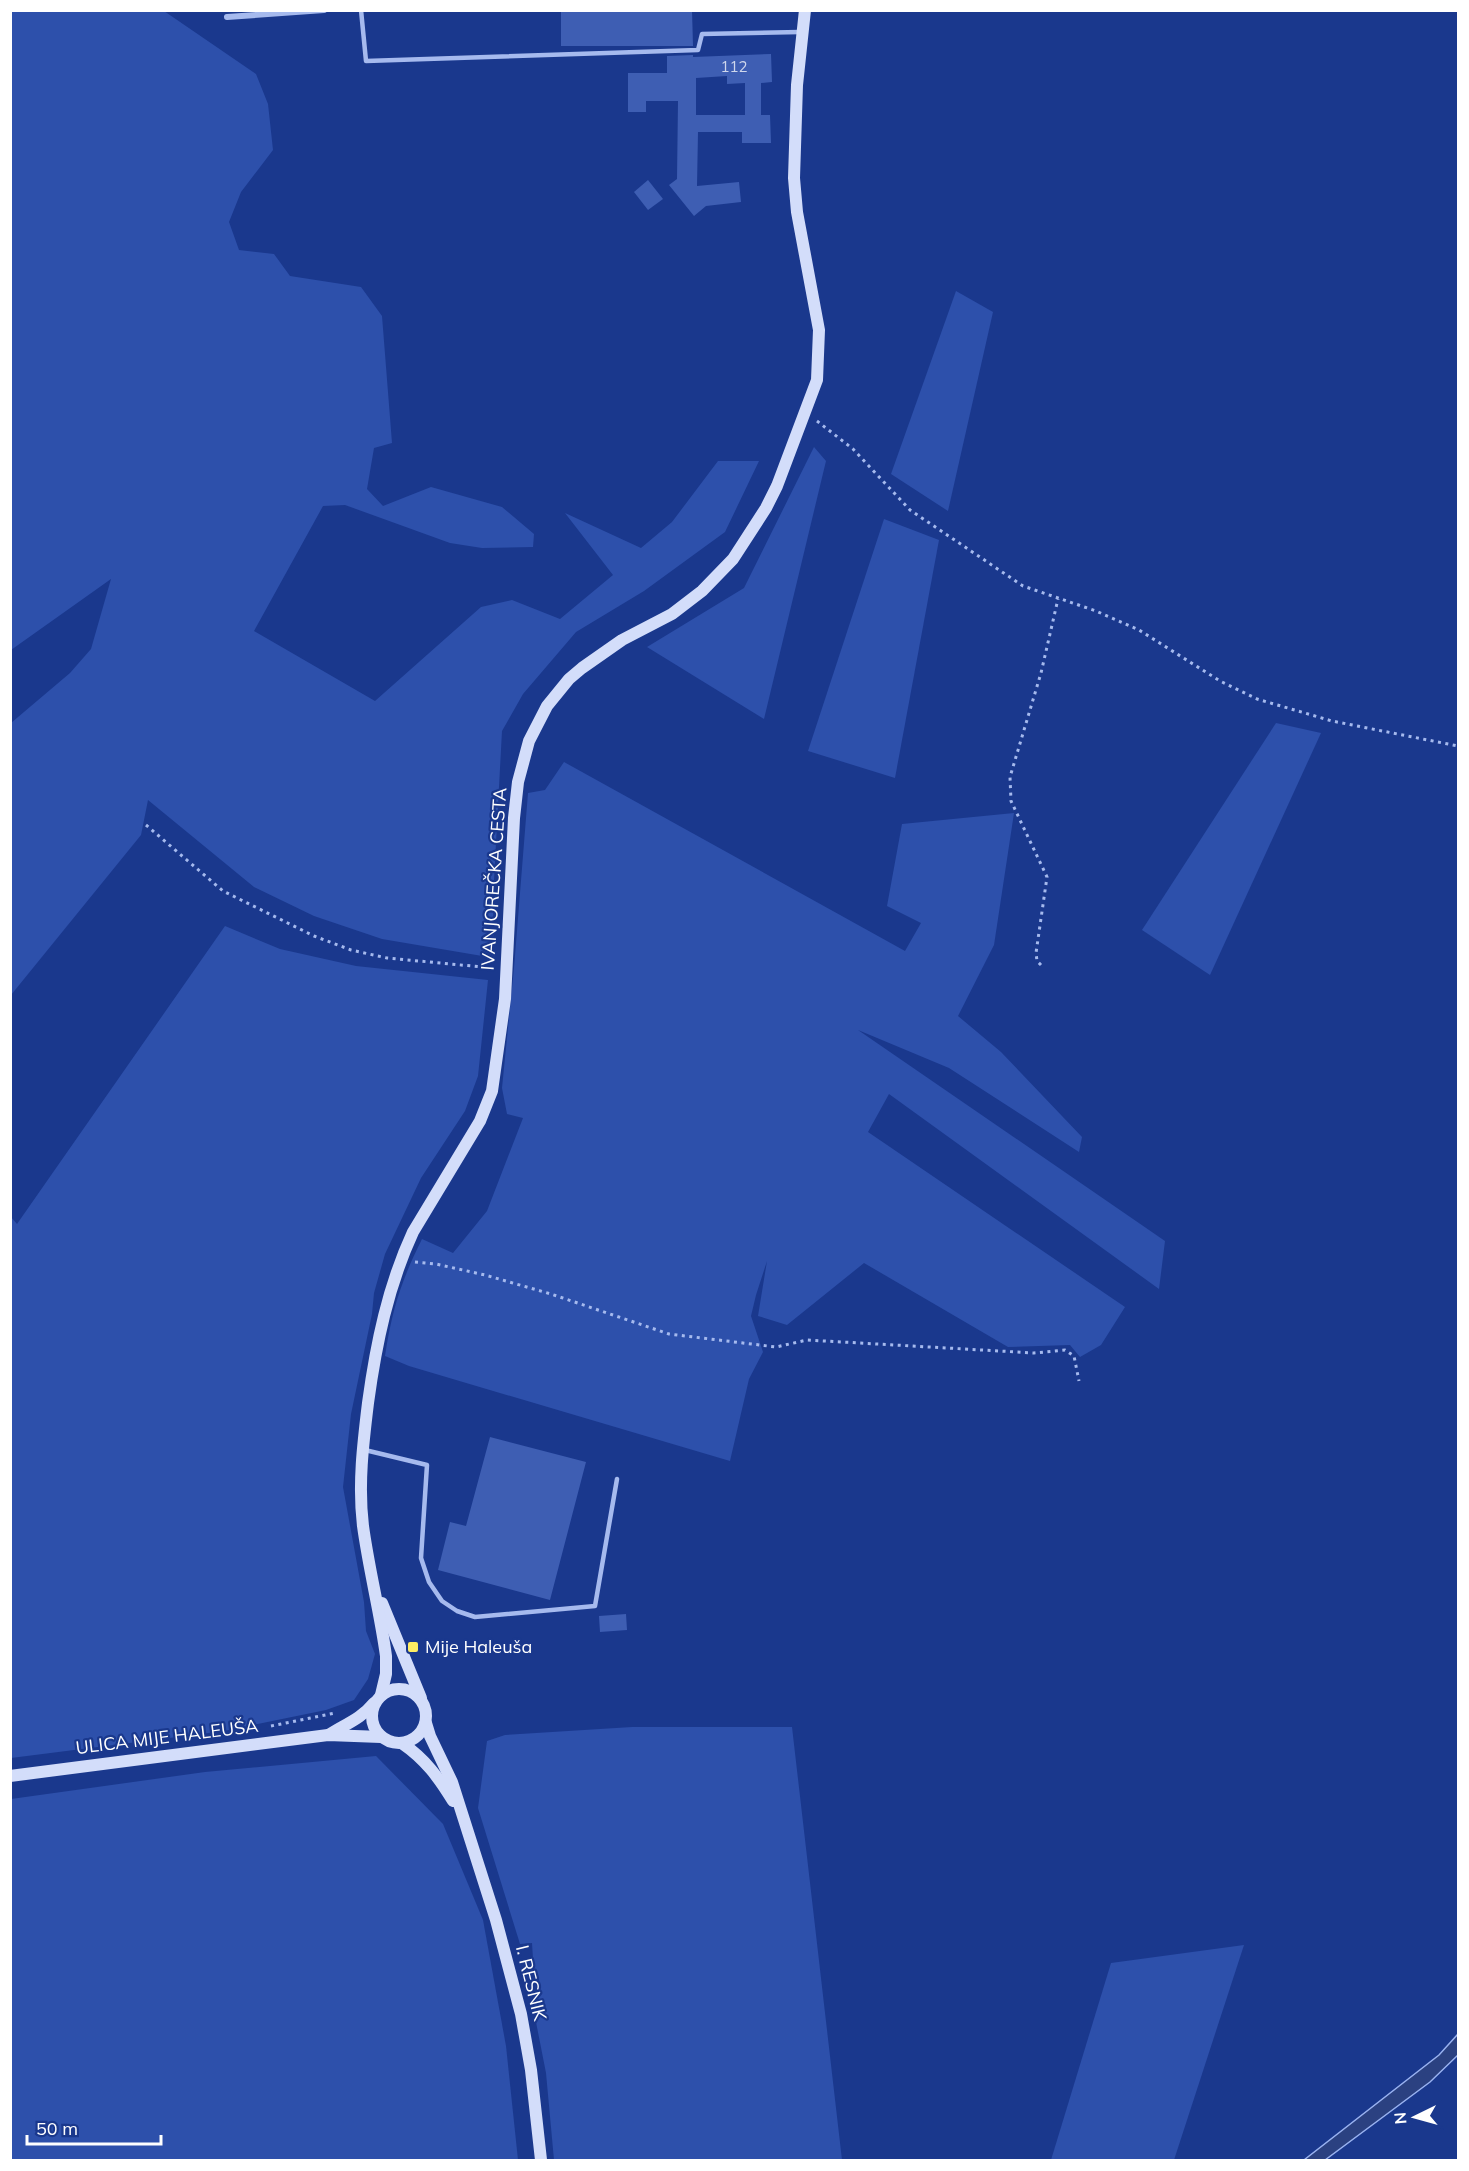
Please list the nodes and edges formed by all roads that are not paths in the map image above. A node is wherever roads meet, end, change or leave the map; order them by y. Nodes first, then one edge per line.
1 (324, 10) edge
2 (361, 10) edge
3 (805, 10) edge
4 (227, 17) dead end
5 (803, 32) junction
6 (362, 1449) junction
7 (617, 1479) dead end
8 (375, 1588) junction
9 (378, 1699) junction
10 (421, 1699) junction
11 (426, 1723) junction
12 (328, 1735) junction
13 (381, 1737) junction
14 (403, 1744) junction
15 (10, 1776) edge
16 (465, 1819) junction
17 (541, 2160) edge

1 - 4 street
2 - 5 lane
3 - 5 main road, IVANJOREČKA CESTA
5 - 6 main road, IVANJOREČKA CESTA
6 - 7 lane
6 - 8 main road, IVANJOREČKA CESTA
8 - 9 main road, IVANJOREČKA CESTA
8 - 10 main road, IVANJOREČKA CESTA
9 - 10 main road
9 - 12 main road, ULICA MIJE HALEUŠA
9 - 13 main road
10 - 11 main road
11 - 14 main road
11 - 16 main road, I. RESNIK
12 - 13 main road, ULICA MIJE HALEUŠA
12 - 15 main road, ULICA MIJE HALEUŠA
13 - 14 main road
14 - 16 main road, I. RESNIK
16 - 17 main road, I. RESNIK

